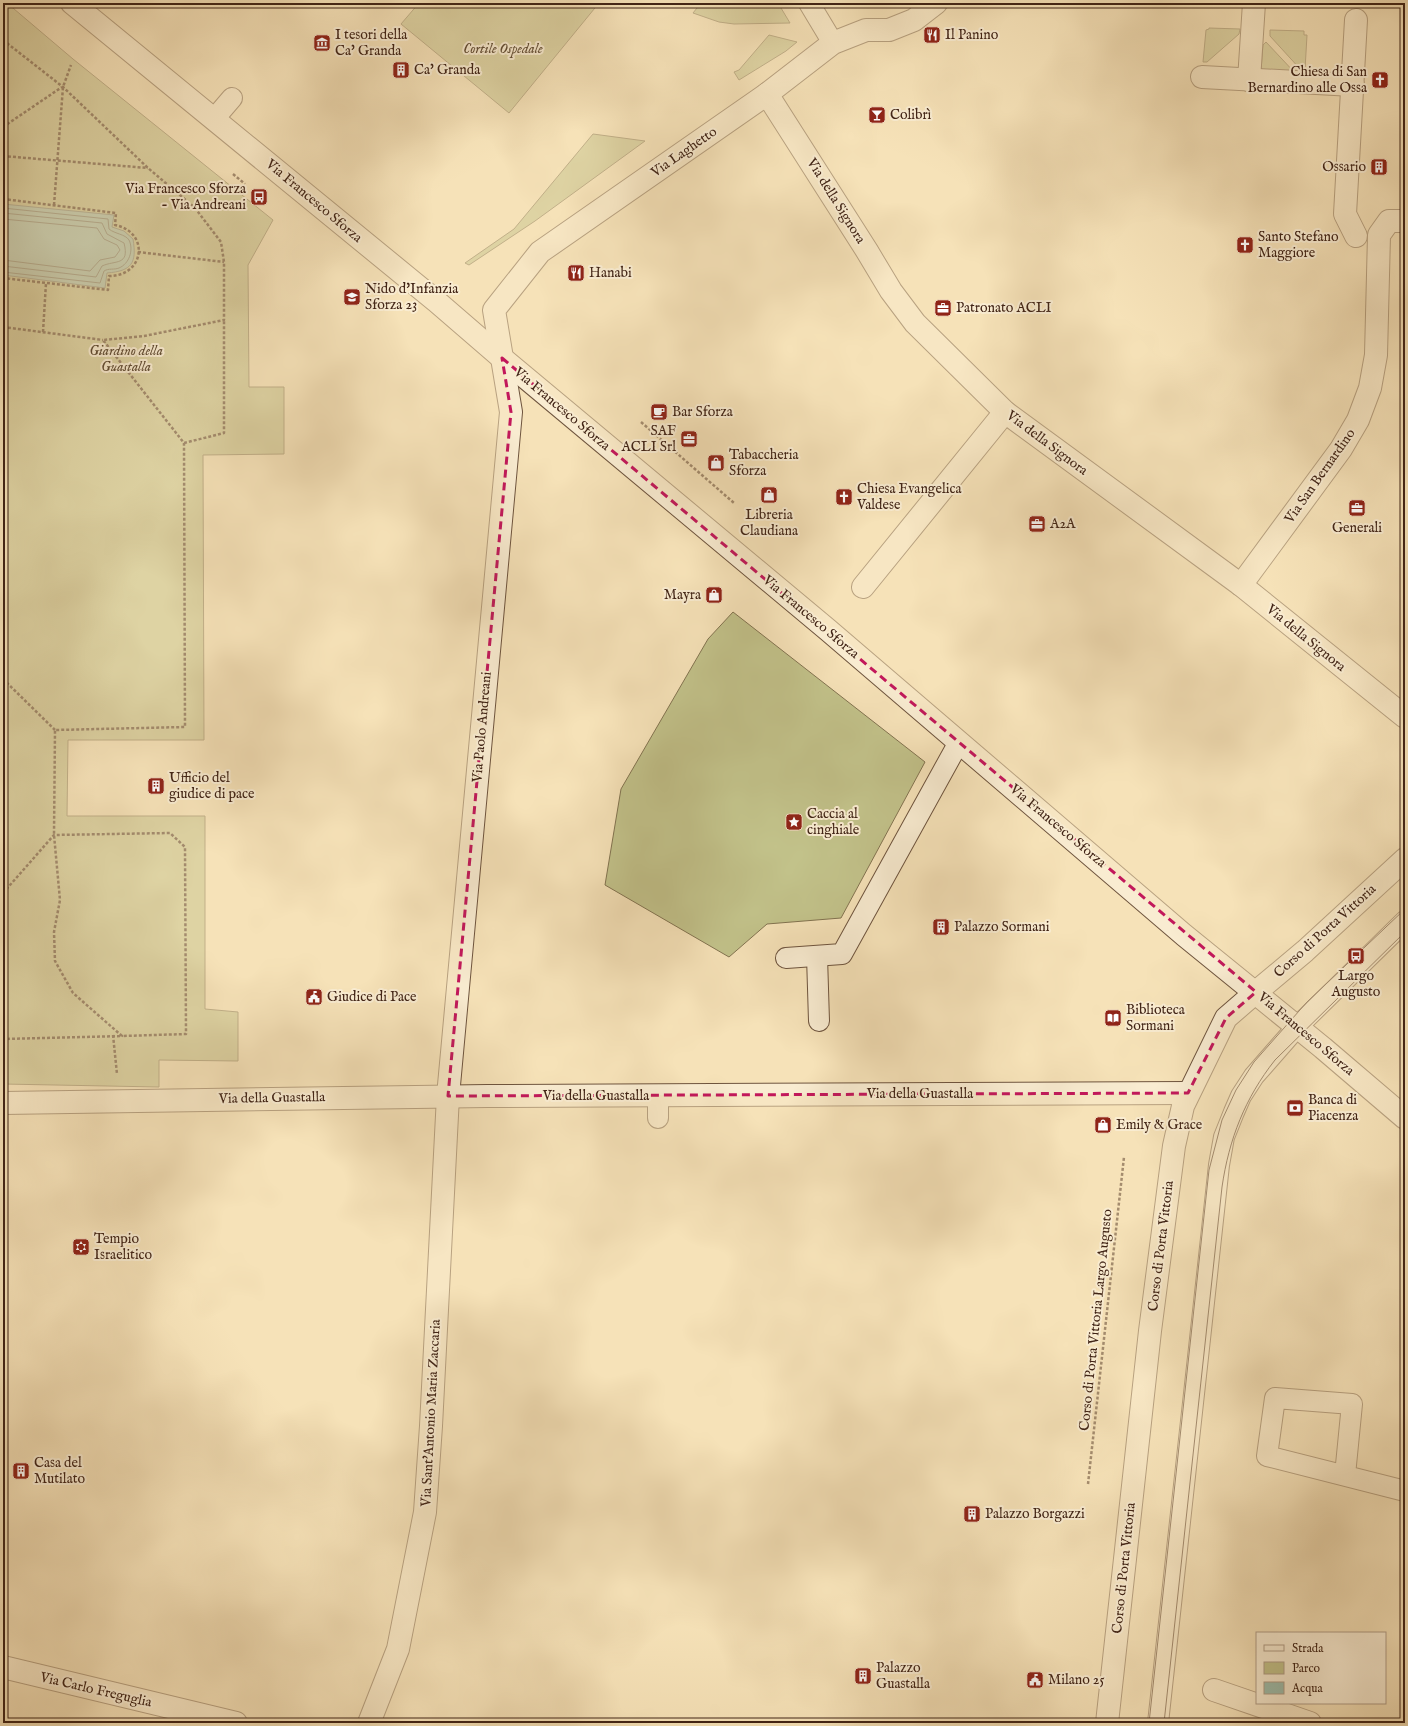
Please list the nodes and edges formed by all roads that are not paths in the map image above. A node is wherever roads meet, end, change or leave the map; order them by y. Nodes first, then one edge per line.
1 (72, 3) edge
2 (809, 3) edge
3 (936, 3) edge
4 (1254, 3) edge
5 (1356, 20) dead end
6 (833, 43) junction
7 (1202, 77) dead end
8 (1249, 80) junction
9 (1353, 85) junction
10 (767, 94) junction
11 (232, 98) dead end
12 (214, 119) junction
13 (1405, 221) edge
14 (1356, 236) dead end
15 (502, 358) junction
16 (1005, 412) junction
17 (1241, 585) junction
18 (863, 587) dead end
19 (1405, 717) edge
20 (959, 742) junction
21 (1405, 859) edge
22 (1405, 921) edge
23 (817, 956) junction
24 (786, 958) dead end
25 (1256, 992) junction
26 (819, 1021) dead end
27 (1297, 1027) junction
28 (1188, 1093) junction
29 (448, 1096) junction
30 (658, 1096) junction
31 (3, 1103) edge
32 (658, 1118) dead end
33 (1405, 1118) edge
34 (1345, 1475) junction
35 (1405, 1491) edge
36 (3, 1667) edge
37 (1214, 1690) dead end
38 (236, 1723) edge
39 (369, 1723) edge
40 (1107, 1723) edge
41 (1158, 1723) edge
42 (1310, 1723) edge

1 - 12 street, Via Francesco Sforza
2 - 6 lane
3 - 6 street, Via Laghetto
4 - 8 street
5 - 9 street
6 - 10 street, Via Laghetto
7 - 8 street
8 - 9 street
9 - 14 street
10 - 15 street, Via Laghetto
10 - 16 street, Via della Signora
11 - 12 lane
12 - 15 street, Via Francesco Sforza
13 - 17 street, Via San Bernardino
15 - 20 street, Via Francesco Sforza
15 - 29 street, Via Paolo Andreani
16 - 17 street, Via della Signora
16 - 18 street
17 - 19 street, Via della Signora
20 - 23 lane
20 - 25 street, Via Francesco Sforza
21 - 25 street, Corso di Porta Vittoria
22 - 27 lane
23 - 24 lane
23 - 26 lane
25 - 27 street, Via Francesco Sforza
25 - 28 street, Corso di Porta Vittoria
27 - 33 street, Via Francesco Sforza
27 - 41 lane
28 - 30 street, Via della Guastalla
28 - 40 street, Corso di Porta Vittoria
29 - 30 street, Via della Guastalla
29 - 31 street, Via della Guastalla
29 - 39 street, Via Sant'Antonio Maria Zaccaria
30 - 32 lane
34 - 34 lane
34 - 35 lane
36 - 38 street, Via Carlo Freguglia
37 - 42 street

